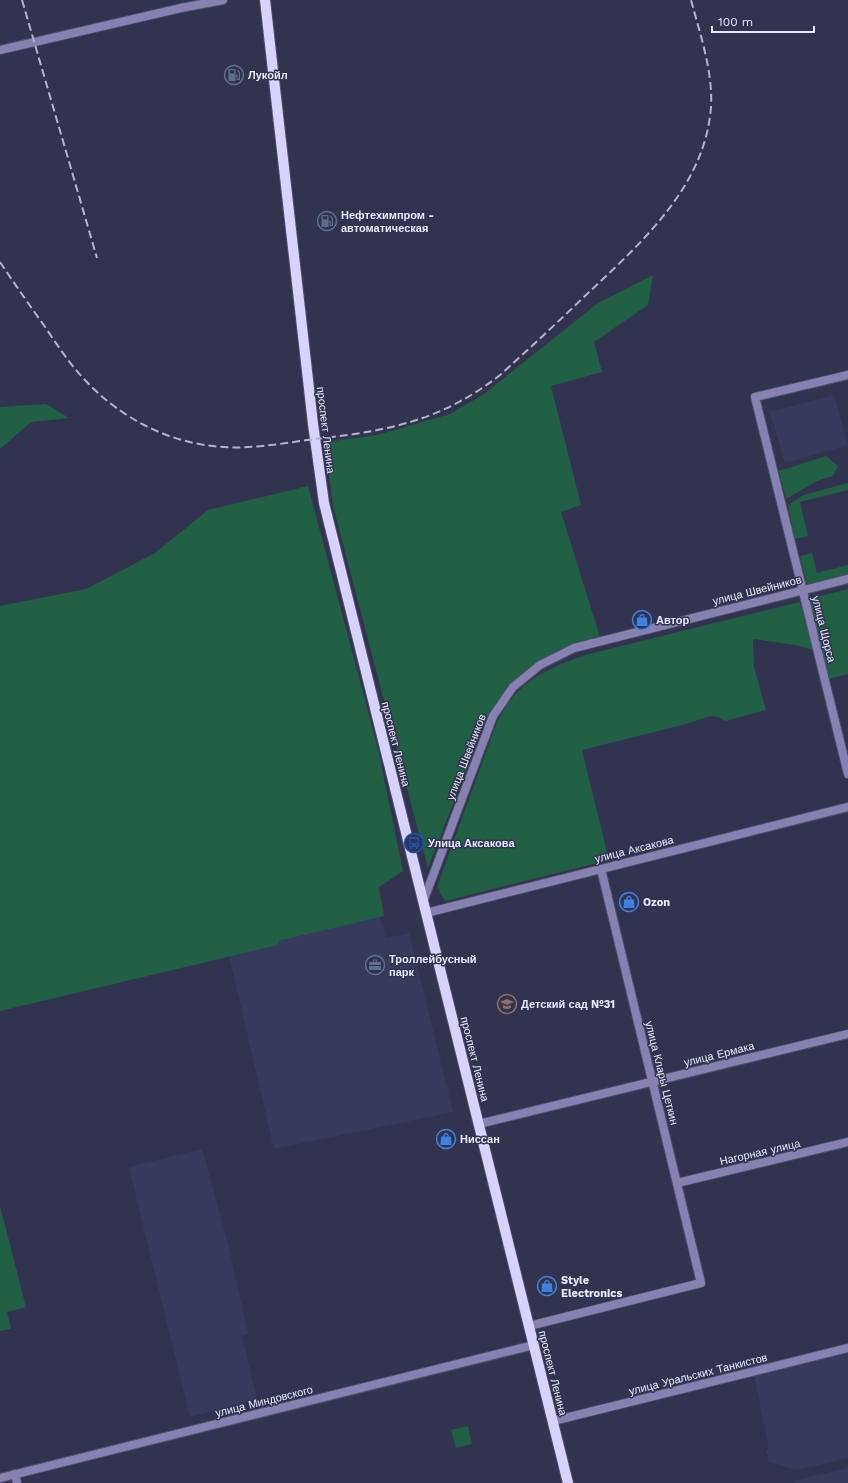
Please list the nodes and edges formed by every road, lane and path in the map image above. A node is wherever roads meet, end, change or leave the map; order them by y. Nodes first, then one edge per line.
1 (223, 0) edge
2 (265, 0) edge
3 (0, 50) edge
4 (848, 375) edge
5 (848, 578) edge
6 (802, 590) junction
7 (848, 774) edge
8 (848, 807) edge
9 (601, 869) junction
10 (423, 902) junction
11 (426, 913) junction
12 (848, 1034) edge
13 (653, 1082) junction
14 (479, 1124) junction
15 (848, 1142) edge
16 (677, 1183) junction
17 (529, 1326) junction
18 (534, 1345) junction
19 (848, 1348) edge
20 (553, 1421) junction
21 (15, 1474) junction
22 (0, 1478) edge
23 (17, 1483) edge
24 (568, 1483) edge

1 - 3 street
2 - 10 main road, проспект Ленина
4 - 6 street, улица Щорса
5 - 6 street, улица Швейников
6 - 7 street, улица Щорса
6 - 10 street, улица Швейников
8 - 9 street, улица Аксакова
9 - 11 street, улица Аксакова
9 - 13 street, улица Клары Цеткин
10 - 11 main road, проспект Ленина
11 - 14 main road, проспект Ленина
12 - 13 street, улица Ермака
13 - 14 street, улица Ермака
13 - 16 street, улица Клары Цеткин
14 - 17 main road, проспект Ленина
15 - 16 street, Нагорная улица
16 - 17 street, улица Клары Цеткин
17 - 18 main road, проспект Ленина
18 - 20 main road, проспект Ленина
18 - 21 street, улица Миндовского
19 - 20 street, улица Уральских Танкистов
20 - 24 main road, проспект Ленина
21 - 22 street, улица Миндовского
21 - 23 street

